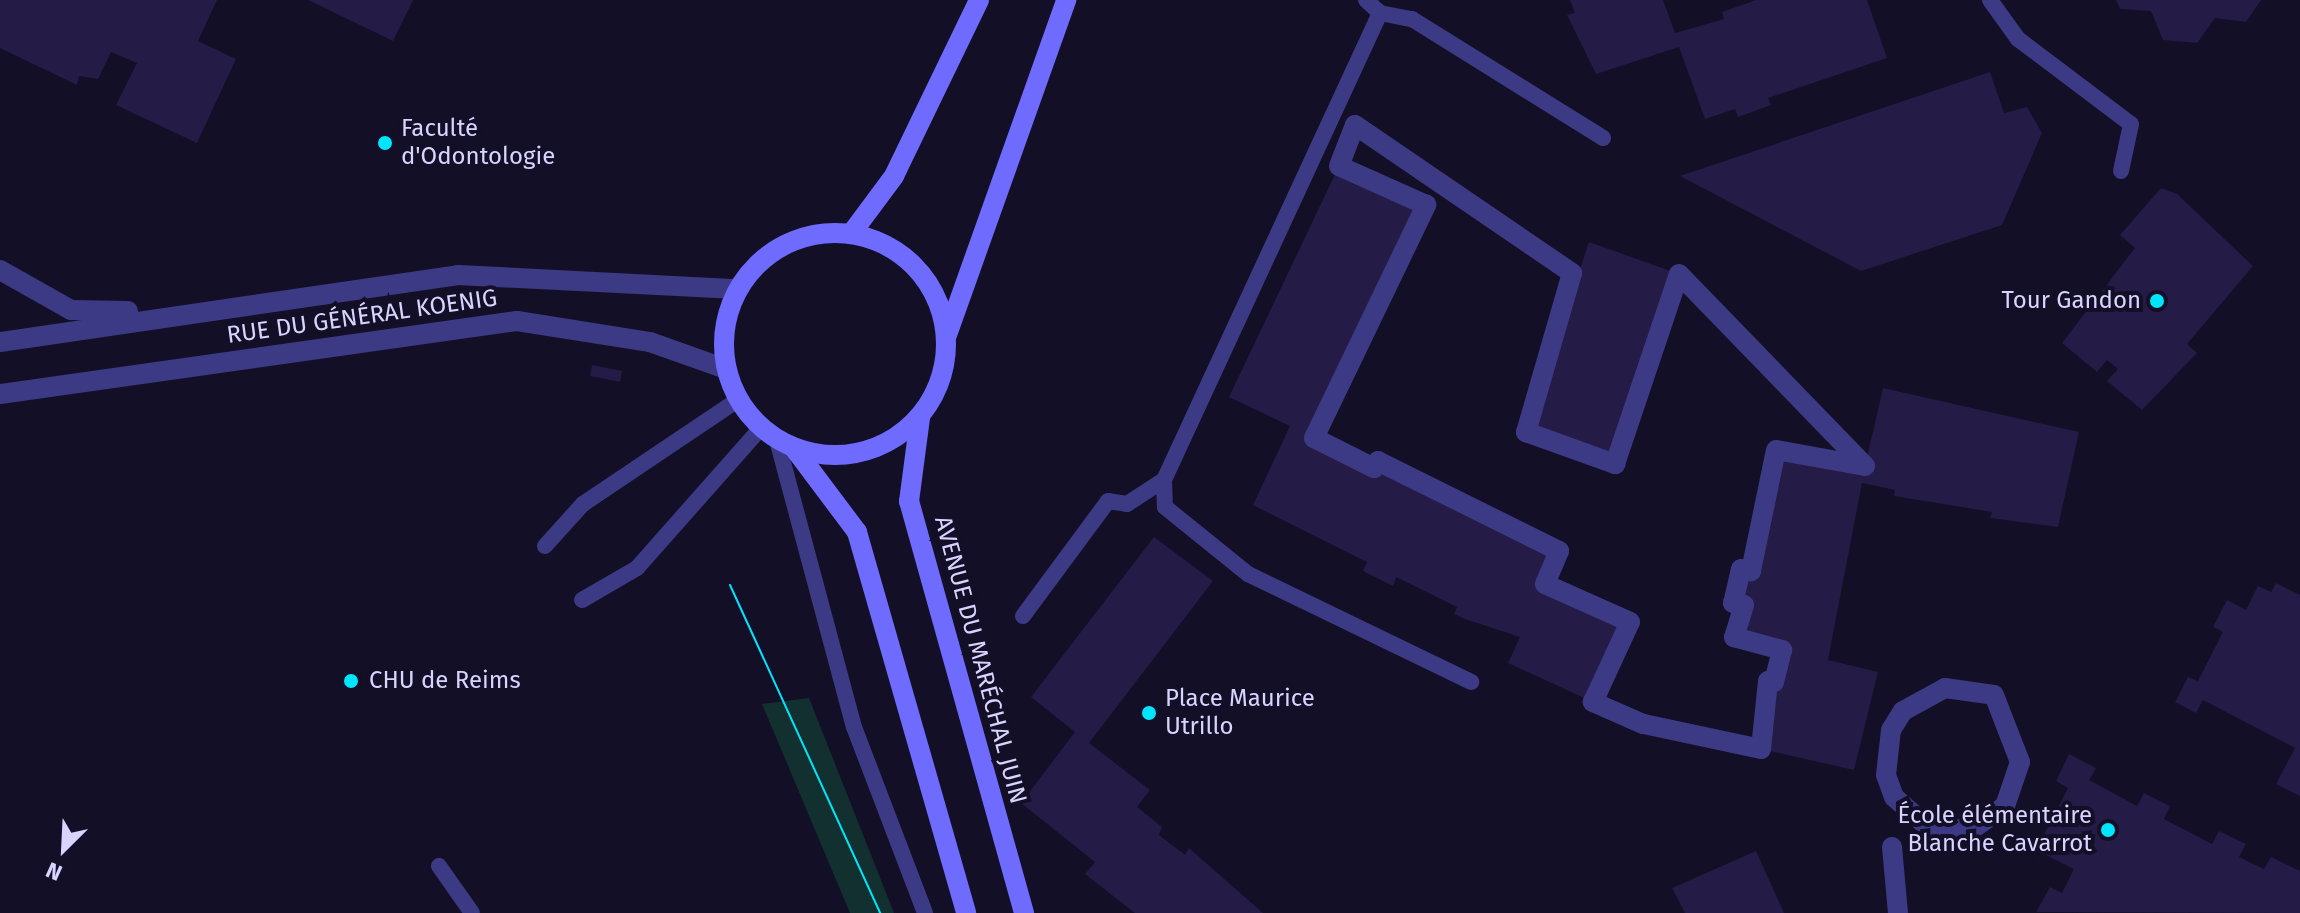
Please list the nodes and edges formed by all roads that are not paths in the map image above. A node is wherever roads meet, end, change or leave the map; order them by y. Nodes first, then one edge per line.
1 (979, 0) edge
2 (1066, 0) edge
3 (1366, 0) edge
4 (1990, 0) edge
5 (1380, 13) junction
6 (1603, 138) dead end
7 (2121, 171) dead end
8 (851, 234) junction
9 (0, 270) edge
10 (737, 289) junction
11 (184, 311) junction
12 (947, 335) junction
13 (0, 342) edge
14 (726, 369) junction
15 (0, 394) edge
16 (738, 400) junction
17 (920, 418) junction
18 (777, 439) junction
19 (1164, 480) junction
20 (545, 546) dead end
21 (582, 600) dead end
22 (1023, 616) dead end
23 (1471, 682) dead end
24 (1994, 695) joint
25 (1593, 702) joint
26 (1892, 847) dead end
27 (439, 866) dead end
28 (472, 913) edge
29 (925, 913) edge
30 (966, 913) edge
31 (1024, 913) edge
32 (1898, 913) edge

1 - 8 main road
2 - 12 main road
3 - 5 lane
4 - 7 lane
5 - 6 lane
5 - 19 lane
8 - 10 main road
8 - 12 main road
9 - 11 street, RUE DU GÉNÉRAL KOENIG
10 - 11 street, RUE DU GÉNÉRAL KOENIG
10 - 14 main road
11 - 13 street, RUE DU GÉNÉRAL KOENIG
12 - 17 main road
14 - 15 street, RUE DU GÉNÉRAL KOENIG
14 - 16 main road
16 - 18 main road
16 - 20 lane
17 - 18 main road
17 - 31 main road, AVENUE DU MARÉCHAL JUIN
18 - 21 lane
18 - 29 lane
18 - 30 main road
19 - 22 lane
19 - 23 lane
24 - 24 street
25 - 25 street
26 - 32 street
27 - 28 lane

